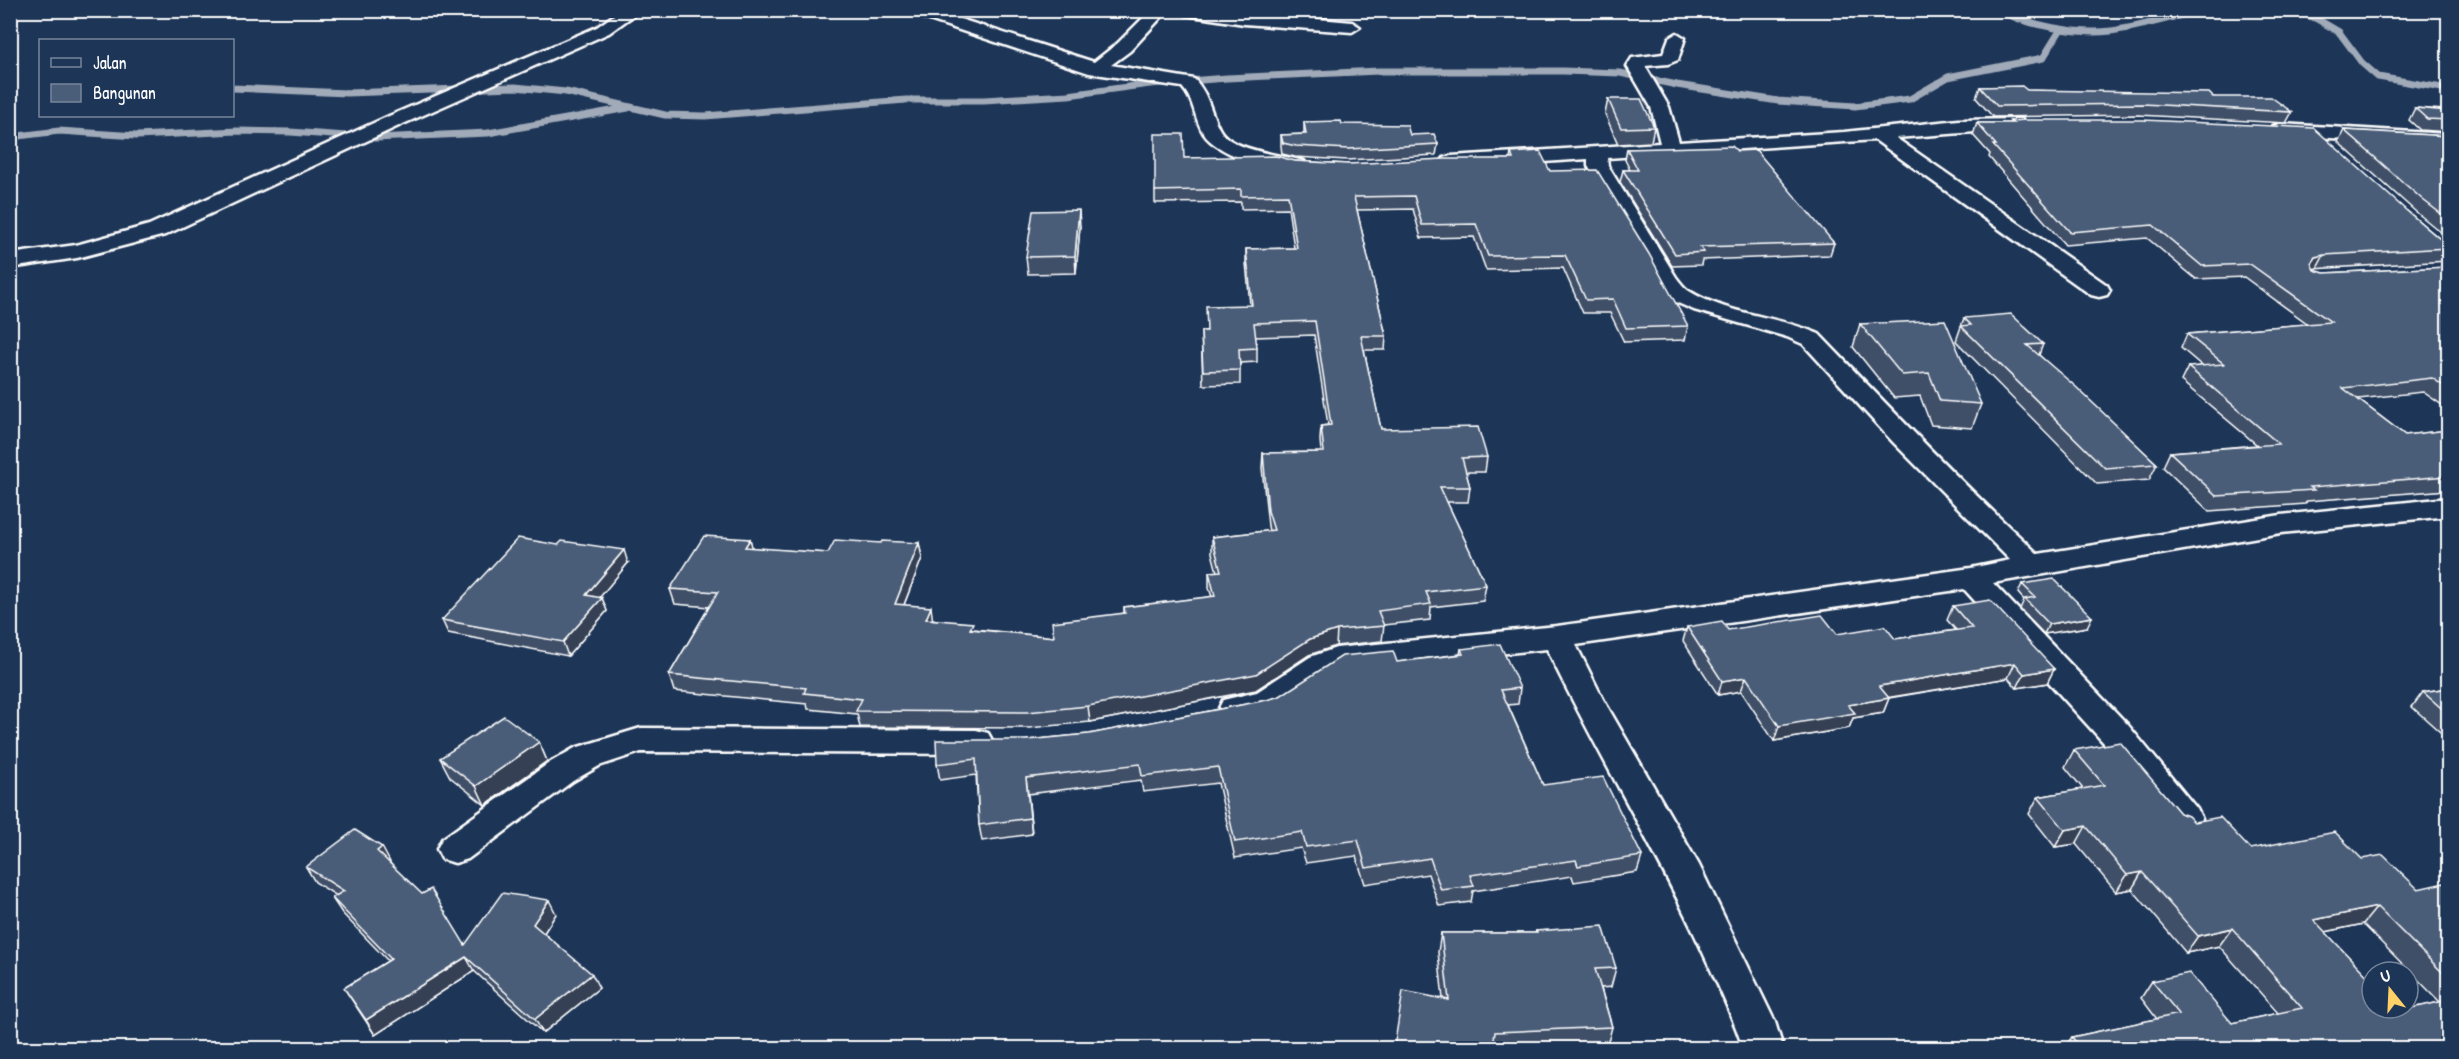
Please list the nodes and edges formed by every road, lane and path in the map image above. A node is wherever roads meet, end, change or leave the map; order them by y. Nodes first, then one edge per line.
1 (633, 10) edge
2 (914, 10) edge
3 (1160, 10) edge
4 (1186, 10) edge
5 (1352, 27) dead end
6 (1677, 38) dead end
7 (1095, 69) junction
8 (2033, 123) edge
9 (2258, 129) edge
10 (2313, 132) junction
11 (1878, 134) junction
12 (2448, 141) edge
13 (1671, 150) junction
14 (1597, 154) junction
15 (2339, 156) edge
16 (1433, 164) edge
17 (1316, 166) edge
18 (10, 261) edge
19 (2098, 290) dead end
20 (2448, 507) edge
21 (2032, 565) junction
22 (1971, 578) junction
23 (1557, 637) junction
24 (1206, 714) edge
25 (1006, 742) edge
26 (2184, 819) edge
27 (455, 849) dead end
28 (1763, 1048) edge

1 - 18 street
2 - 7 street
3 - 7 street
4 - 5 street
6 - 13 street
7 - 17 street
8 - 11 street
9 - 10 street
10 - 12 street
10 - 15 street
11 - 13 street
11 - 19 street
13 - 14 street
14 - 16 street
14 - 21 street
20 - 21 street
21 - 22 street
22 - 23 street
22 - 26 street
23 - 24 street
23 - 28 street
25 - 27 street

